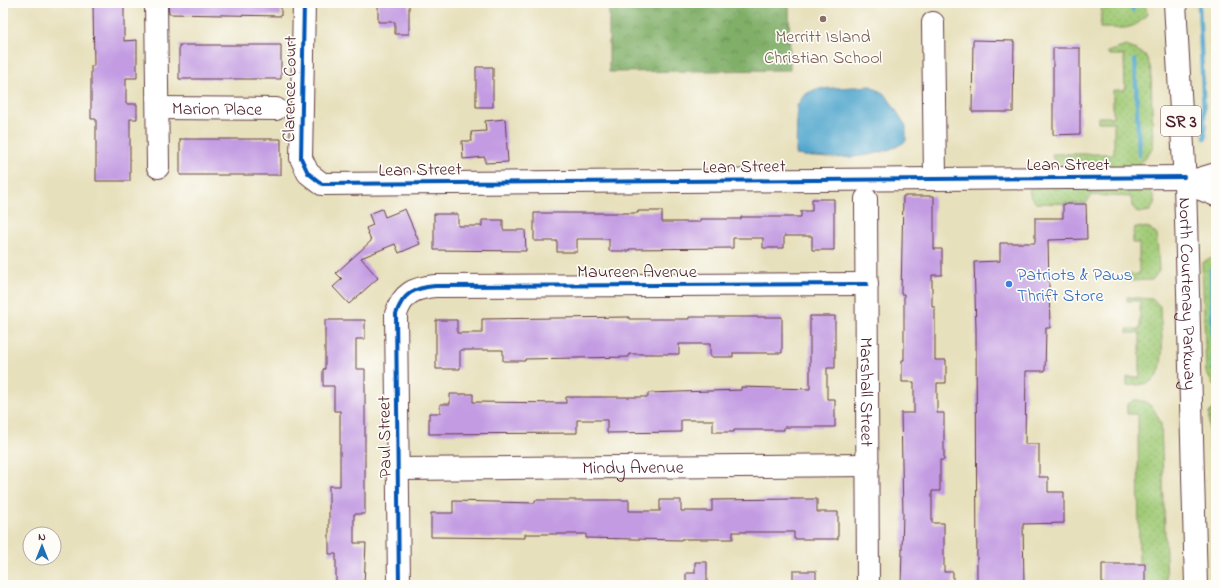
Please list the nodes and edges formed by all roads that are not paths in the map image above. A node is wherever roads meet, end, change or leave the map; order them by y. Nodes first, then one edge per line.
1 (156, 3) edge
2 (304, 3) edge
3 (1175, 3) edge
4 (933, 23) dead end
5 (158, 108) junction
6 (276, 109) dead end
7 (158, 167) dead end
8 (308, 174) joint
9 (1216, 174) edge
10 (935, 178) junction
11 (1184, 180) junction
12 (1216, 195) edge
13 (866, 199) dead end
14 (867, 284) junction
15 (408, 293) joint
16 (868, 465) junction
17 (398, 468) junction
18 (399, 585) edge
19 (868, 585) edge
20 (1196, 585) edge

1 - 5 street
2 - 8 street, Clarence Court
3 - 11 street, North Courtenay Parkway / SR 3
4 - 10 street
5 - 6 street, Marion Place
5 - 7 street
8 - 10 street, Lean Street
9 - 11 street
10 - 11 street, Lean Street
11 - 12 street
11 - 20 street, North Courtenay Parkway / SR 3
13 - 14 street, Marshall Street
14 - 15 street, Maureen Avenue
14 - 16 street, Marshall Street
15 - 17 street, Paul Street
16 - 17 street, Mindy Avenue
16 - 19 street, Marshall Street
17 - 18 street, Paul Street

